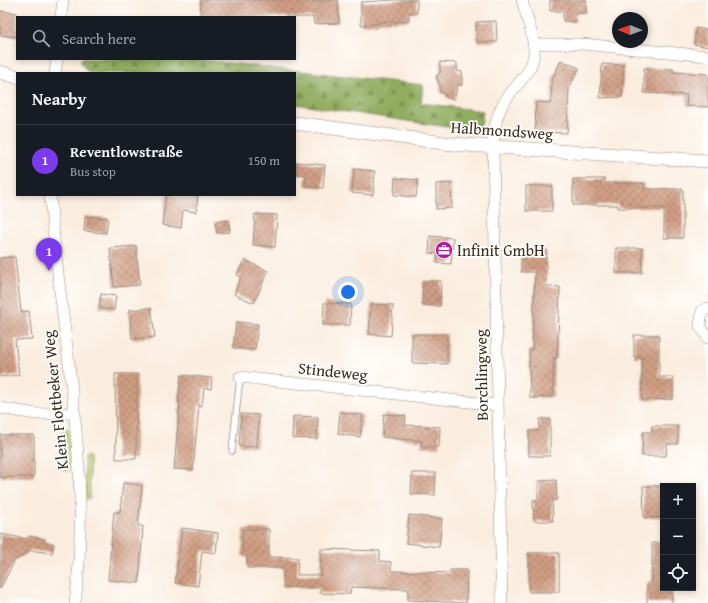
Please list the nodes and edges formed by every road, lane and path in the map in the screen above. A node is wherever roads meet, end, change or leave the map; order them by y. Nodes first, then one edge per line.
1 (63, 0) edge
2 (522, 0) edge
3 (61, 16) edge
4 (534, 44) junction
5 (708, 56) edge
6 (57, 60) edge
7 (0, 72) edge
8 (55, 72) edge
9 (16, 77) edge
10 (296, 122) edge
11 (493, 147) junction
12 (708, 161) edge
13 (50, 196) edge
14 (708, 308) edge
15 (708, 338) edge
16 (240, 378) joint
17 (497, 405) junction
18 (0, 408) edge
19 (74, 413) junction
20 (232, 451) dead end
21 (75, 603) edge
22 (502, 603) edge

1 - 3 street
2 - 4 street
4 - 5 street
4 - 11 street, Borchlingweg
6 - 8 street
7 - 9 street
10 - 11 street, Halbmondsweg
11 - 12 street, Halbmondsweg
11 - 17 street, Borchlingweg
13 - 19 street, Klein Flottbeker Weg
14 - 15 street
16 - 17 street, Stindeweg
16 - 20 lane, Stindeweg
17 - 22 street, Borchlingweg
18 - 19 street
19 - 21 street, Klein Flottbeker Weg

